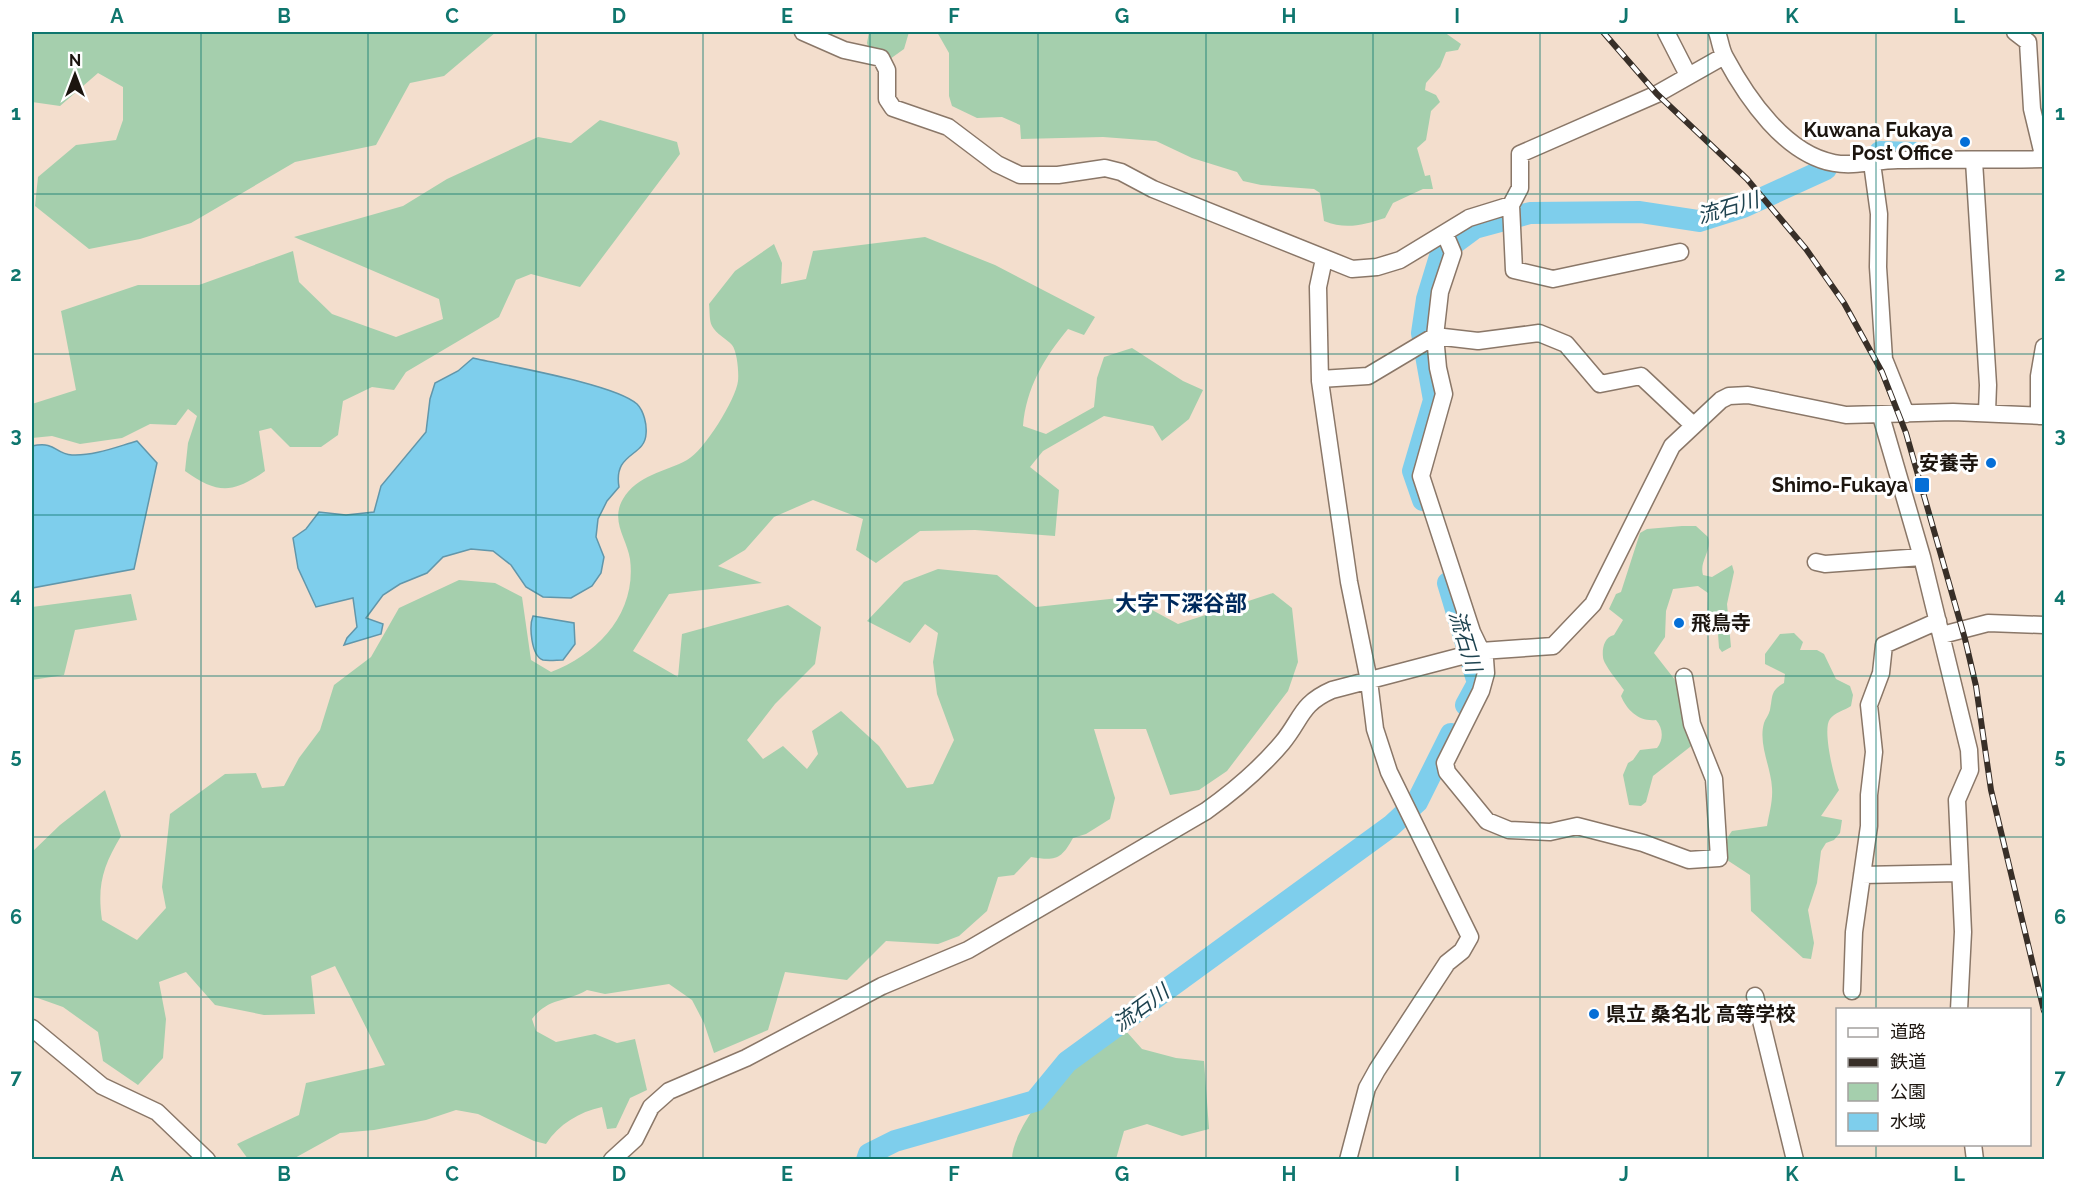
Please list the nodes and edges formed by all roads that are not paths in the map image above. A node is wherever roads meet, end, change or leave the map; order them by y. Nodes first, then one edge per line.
1 (803, 32) edge
2 (1666, 32) edge
3 (1717, 32) edge
4 (2015, 32) edge
5 (1724, 56) junction
6 (1688, 75) junction
7 (2044, 156) edge
8 (1974, 161) junction
9 (1872, 163) junction
10 (1511, 205) junction
11 (1445, 234) junction
12 (1680, 252) dead end
13 (1324, 259) junction
14 (1427, 340) junction
15 (2044, 347) edge
16 (1320, 379) junction
17 (1987, 412) junction
18 (1906, 414) junction
19 (1881, 416) junction
20 (2042, 416) edge
21 (1692, 424) junction
22 (1922, 557) junction
23 (1816, 562) dead end
24 (2044, 625) edge
25 (1940, 628) junction
26 (1481, 651) junction
27 (1683, 677) dead end
28 (1369, 681) junction
29 (1959, 873) junction
30 (1862, 875) junction
31 (1852, 991) dead end
32 (1755, 996) dead end
33 (1959, 1008) edge
34 (32, 1028) edge
35 (207, 1160) edge
36 (612, 1160) edge
37 (1348, 1160) edge
38 (1795, 1160) edge

1 - 13 street
2 - 6 street
3 - 5 street
4 - 7 street
5 - 6 street
5 - 9 street
6 - 10 street
7 - 8 street
8 - 9 street
8 - 17 street
9 - 18 street
10 - 11 street
10 - 12 street
11 - 13 street
11 - 14 street
13 - 16 street
14 - 16 street
14 - 21 street
14 - 26 street
15 - 20 street
16 - 28 street
17 - 18 street
17 - 20 street
18 - 19 street
19 - 21 street
19 - 22 street
21 - 26 street
22 - 23 street
22 - 25 street
24 - 25 street
25 - 29 street
25 - 30 street
26 - 27 street
26 - 28 street
28 - 36 street
28 - 37 street
29 - 30 street
29 - 33 street
30 - 31 street
32 - 38 street
34 - 35 street

